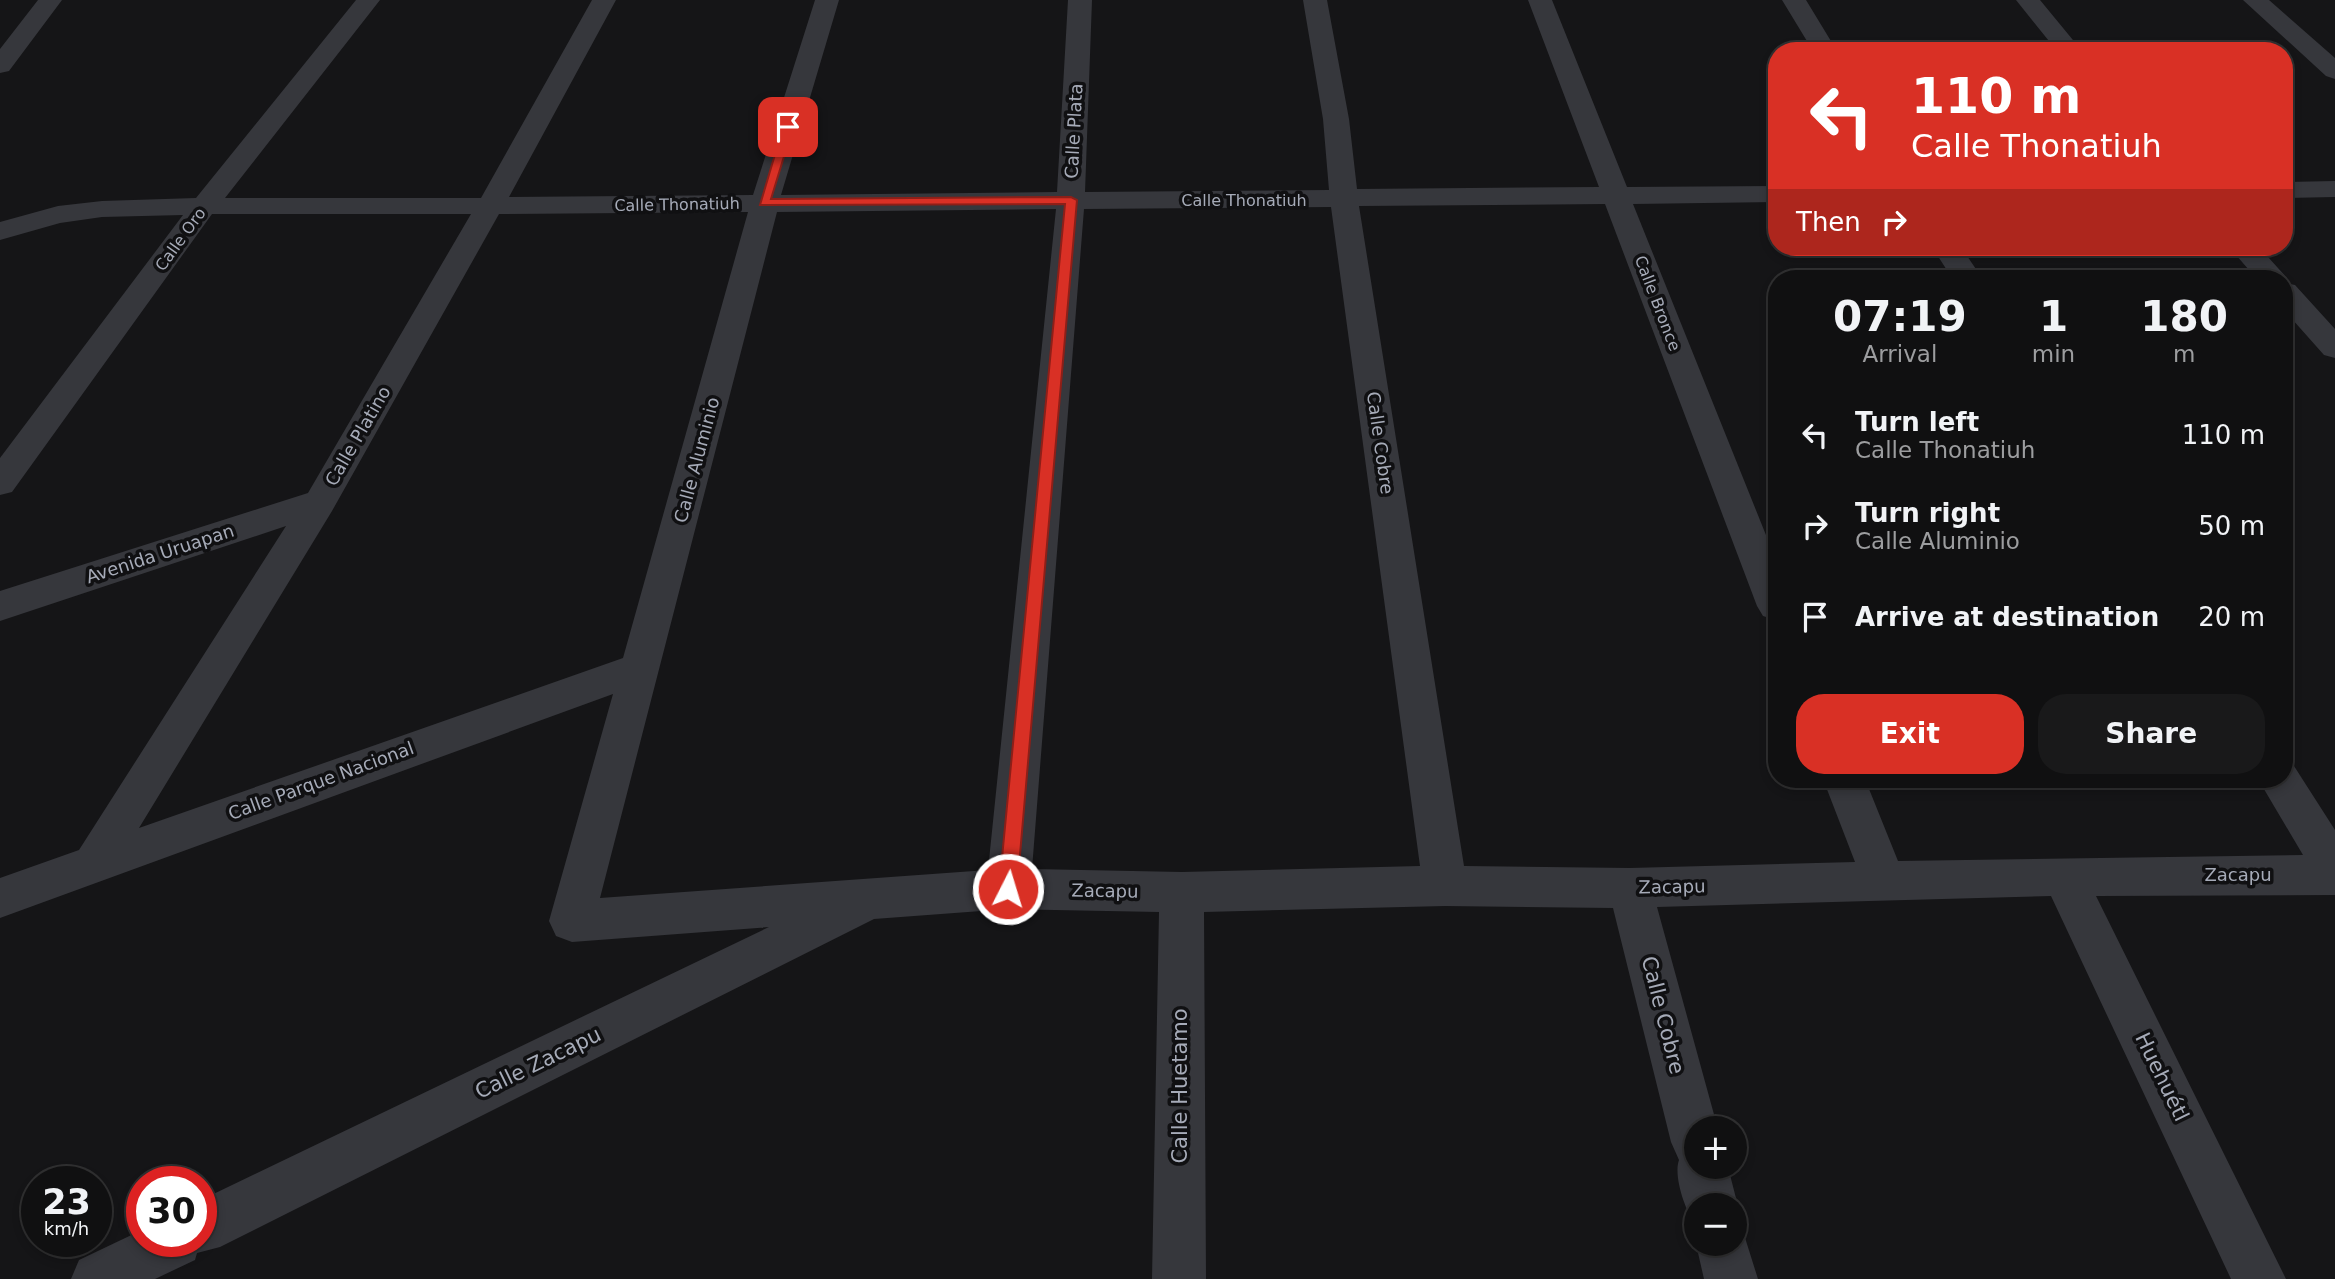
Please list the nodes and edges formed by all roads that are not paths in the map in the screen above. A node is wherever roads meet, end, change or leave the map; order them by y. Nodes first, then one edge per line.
1 (50, 0) edge
2 (368, 0) edge
3 (604, 0) edge
4 (827, 0) edge
5 (1080, 0) edge
6 (1315, 0) edge
7 (1540, 0) edge
8 (1794, 0) edge
9 (2028, 0) edge
10 (2255, 0) edge
11 (1820, 42) edge
12 (2063, 42) edge
13 (0, 66) edge
14 (2335, 71) edge
15 (2335, 189) edge
16 (2293, 190) edge
17 (1768, 194) edge
18 (1616, 195) junction
19 (1071, 200) junction
20 (1344, 200) junction
21 (765, 203) junction
22 (204, 206) junction
23 (490, 206) junction
24 (0, 231) edge
25 (2251, 256) edge
26 (2265, 270) edge
27 (2293, 302) edge
28 (2335, 348) edge
29 (0, 484) edge
30 (320, 502) junction
31 (1768, 585) edge
32 (0, 606) edge
33 (642, 667) junction
34 (1848, 788) edge
35 (2285, 788) edge
36 (95, 862) junction
37 (2335, 868) edge
38 (2335, 875) edge
39 (2064, 876) junction
40 (1884, 881) junction
41 (1445, 886) junction
42 (1630, 888) junction
43 (1008, 889) junction
44 (1182, 892) junction
45 (0, 898) edge
46 (874, 898) junction
47 (572, 921) joint
48 (1689, 1116) edge
49 (217, 1220) edge
50 (1725, 1256) edge
51 (143, 1257) edge
52 (1176, 1277) edge
53 (98, 1279) edge
54 (1731, 1279) edge
55 (2259, 1279) edge

1 - 13 street
2 - 22 street, Calle Oro
3 - 23 street, Calle Platino
4 - 21 street, Calle Aluminio
5 - 19 street, Calle Plata
6 - 20 street, Calle Cobre
7 - 18 street, Calle Bronce
8 - 11 street
9 - 12 street
10 - 14 street
15 - 16 street
17 - 18 street, Calle Thonatiuh
18 - 20 street, Calle Thonatiuh
18 - 31 street, Calle Bronce
19 - 20 street, Calle Thonatiuh
19 - 21 street, Calle Thonatiuh
19 - 43 street, Calle Plata
20 - 41 street, Calle Cobre
21 - 23 street, Calle Thonatiuh
21 - 33 street, Calle Aluminio
22 - 23 street, Calle Thonatiuh
22 - 24 street, Calle Thonatiuh
22 - 29 street, Calle Oro
23 - 30 street, Calle Platino
25 - 26 street
27 - 28 street
30 - 32 street, Avenida Uruapan
30 - 36 street, Calle Platino
33 - 36 street, Calle Parque Nacional
33 - 47 street, Calle Aluminio
34 - 40 street
35 - 37 street
36 - 45 street, Calle Parque Nacional
38 - 39 street, Zacapu
39 - 40 street, Zacapu
39 - 55 street, Huehuétl
40 - 42 street, Zacapu
41 - 42 street, Zacapu
41 - 44 street, Zacapu
42 - 48 street, Calle Cobre
43 - 44 street, Zacapu
43 - 46 street, Calle Zacapu
44 - 52 street, Calle Huetamo
46 - 47 street, Calle Zacapu
46 - 49 street, Calle Zacapu
50 - 54 street
51 - 53 street

